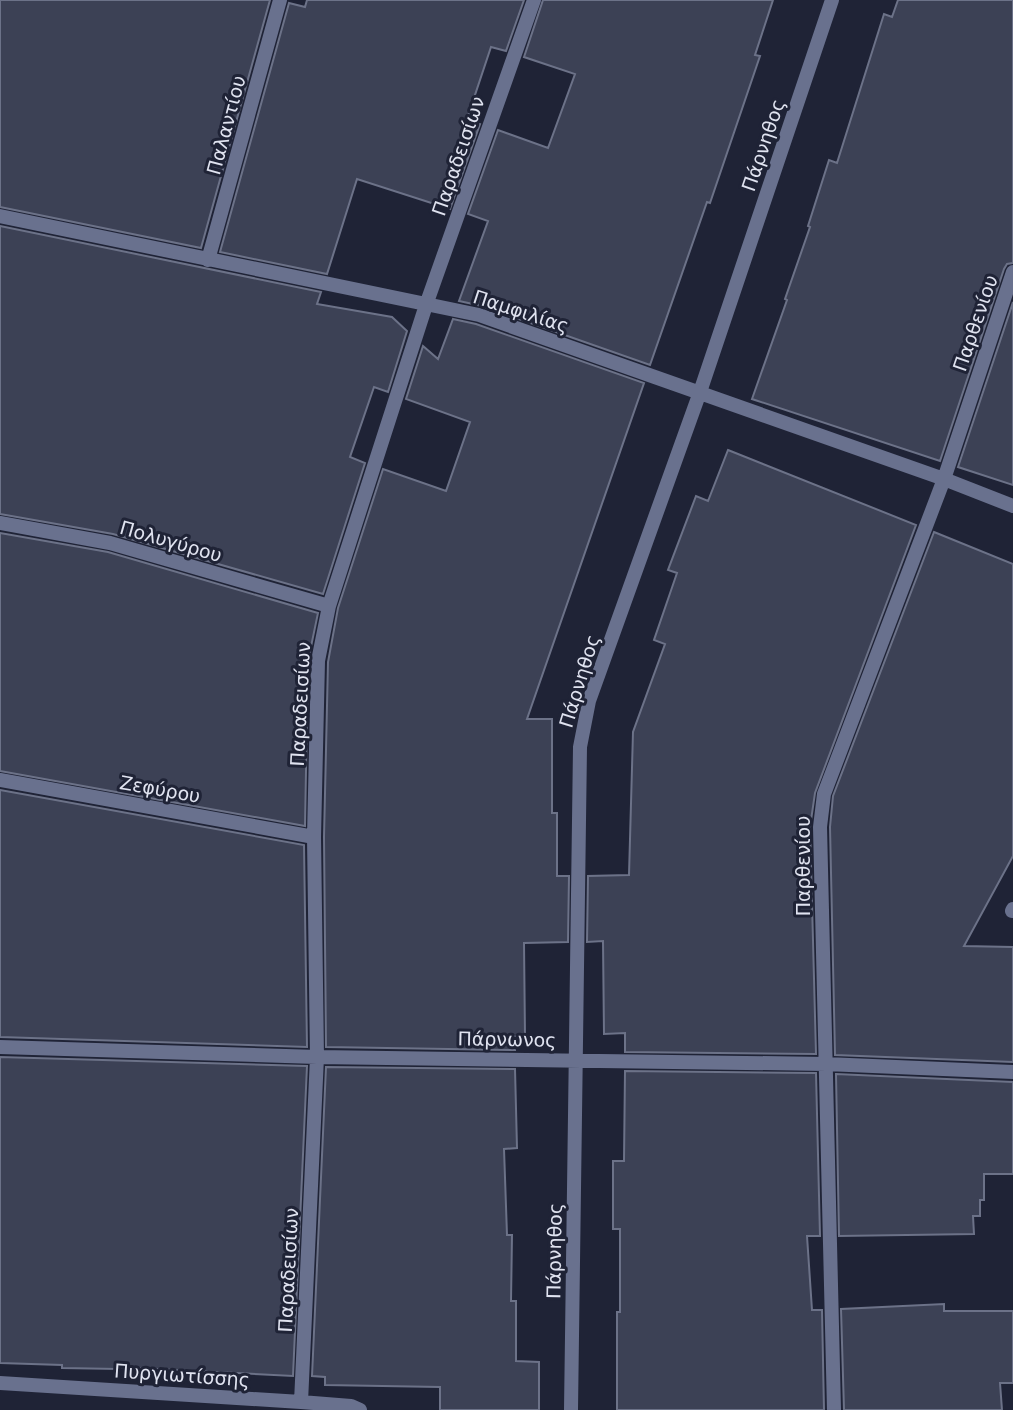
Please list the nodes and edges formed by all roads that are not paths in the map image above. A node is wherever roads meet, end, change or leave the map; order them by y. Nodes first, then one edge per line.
1 (280, 0) edge
2 (534, 0) edge
3 (832, 0) edge
4 (0, 216) edge
5 (208, 260) junction
6 (1013, 272) edge
7 (426, 305) junction
8 (700, 392) junction
9 (944, 479) junction
10 (1013, 506) edge
11 (0, 523) edge
12 (329, 606) junction
13 (0, 780) edge
14 (314, 836) junction
15 (0, 1047) edge
16 (317, 1057) junction
17 (576, 1059) junction
18 (826, 1064) junction
19 (1013, 1072) edge
20 (0, 1383) edge
21 (302, 1402) junction
22 (360, 1410) edge
23 (570, 1410) edge
24 (834, 1410) edge

1 - 5 street, Παλαντίου
2 - 7 street, Παραδεισίων
3 - 8 street, Πάρνηθος
4 - 5 street, Παμφιλίας
5 - 7 street, Παμφιλίας
6 - 9 street, Παρθενίου
7 - 8 street, Παμφιλίας
7 - 12 street, Παραδεισίων
8 - 9 street, Παμφιλίας
8 - 17 street, Πάρνηθος
9 - 10 street, Παμφιλίας
9 - 18 street, Παρθενίου
11 - 12 street, Πολυγύρου
12 - 14 street, Παραδεισίων
13 - 14 street, Ζεφύρου
14 - 16 street, Παραδεισίων
15 - 16 street, Πάρνωνος
16 - 17 street, Πάρνωνος
16 - 21 street, Παραδεισίων
17 - 18 street, Πάρνωνος
17 - 23 street, Πάρνηθος
18 - 19 street, Πάρνωνος
18 - 24 street, Παρθενίου
20 - 21 street, Πυργιωτίσσης
21 - 22 street, Πυργιωτίσσης

